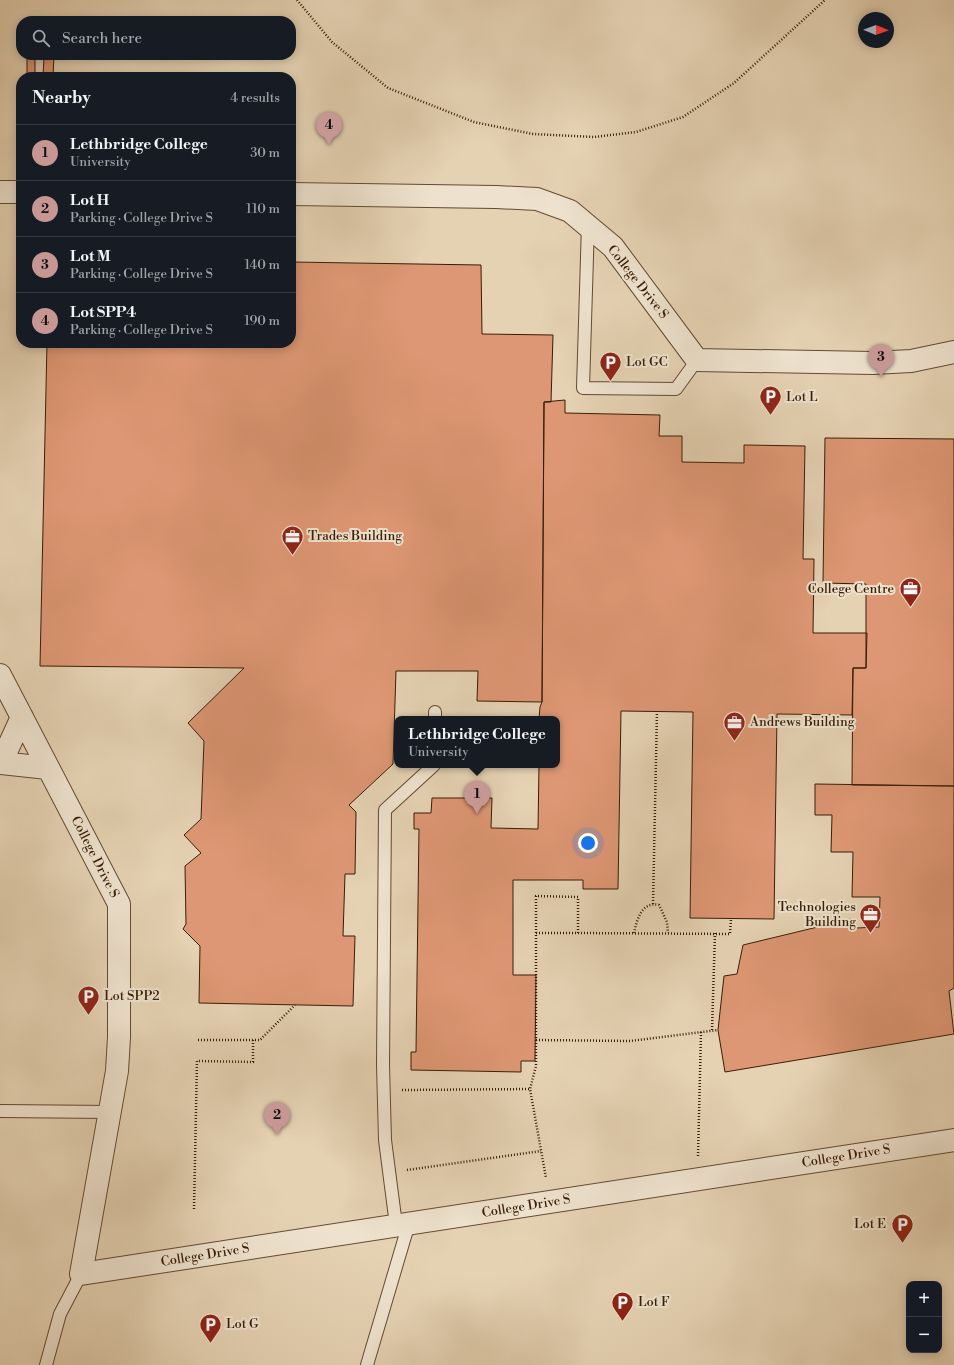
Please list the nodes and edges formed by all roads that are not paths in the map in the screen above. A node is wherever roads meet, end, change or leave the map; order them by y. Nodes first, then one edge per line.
1 (0, 192) edge
2 (16, 192) edge
3 (296, 194) edge
4 (588, 224) junction
5 (954, 352) edge
6 (697, 360) junction
7 (0, 675) edge
8 (22, 717) junction
9 (1, 763) edge
10 (48, 768) junction
11 (431, 768) edge
12 (0, 1111) edge
13 (110, 1112) junction
14 (954, 1140) edge
15 (402, 1224) junction
16 (81, 1274) junction
17 (46, 1365) edge
18 (367, 1365) edge

1 - 2 street
3 - 4 street, College Drive S
4 - 6 street, College Drive S
4 - 6 lane
5 - 6 street
7 - 8 street, College Drive S
8 - 9 street
8 - 10 street, College Drive S
9 - 10 street
10 - 13 street, College Drive S
11 - 15 lane
12 - 13 lane
13 - 16 street, College Drive S
14 - 15 street, College Drive S
15 - 16 street, College Drive S
15 - 18 lane
16 - 17 lane

